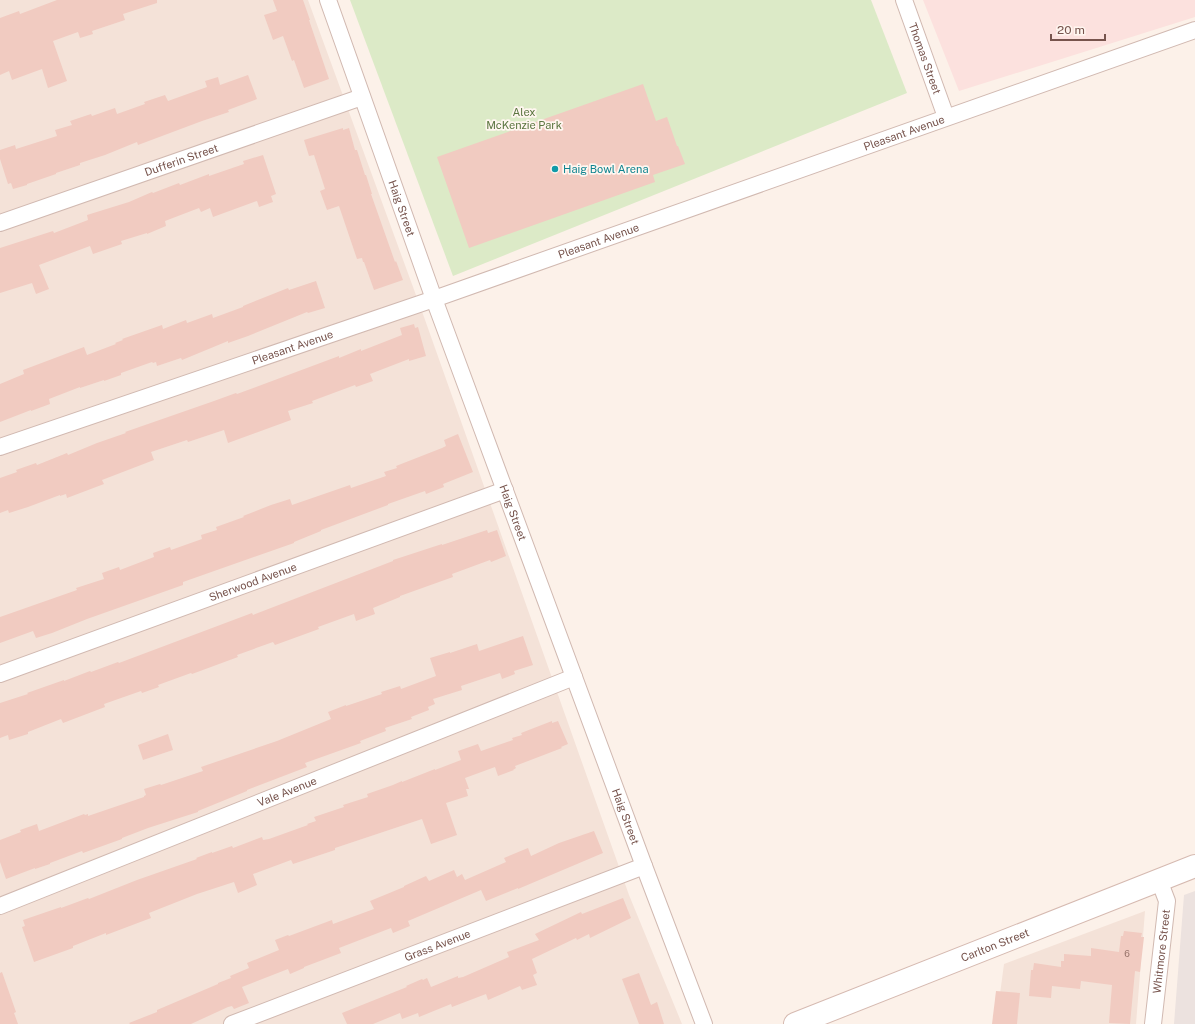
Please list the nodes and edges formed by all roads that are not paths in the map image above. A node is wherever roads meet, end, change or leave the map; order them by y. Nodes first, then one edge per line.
1 (328, 0) edge
2 (904, 0) edge
3 (1195, 30) edge
4 (362, 97) junction
5 (946, 118) junction
6 (0, 223) edge
7 (434, 299) junction
8 (0, 447) edge
9 (505, 490) junction
10 (0, 674) edge
11 (574, 677) junction
12 (644, 866) junction
13 (1195, 866) edge
14 (1159, 880) junction
15 (0, 906) edge
16 (232, 1024) edge
17 (704, 1024) edge
18 (795, 1024) edge
19 (1154, 1024) edge

1 - 4 street, Haig Street
2 - 5 street, Thomas Street
3 - 5 street, Pleasant Avenue
4 - 6 street, Dufferin Street
4 - 7 street, Haig Street
5 - 7 street, Pleasant Avenue
7 - 8 street, Pleasant Avenue
7 - 9 street, Haig Street
9 - 10 street, Sherwood Avenue
9 - 11 street, Haig Street
11 - 12 street, Haig Street
11 - 15 street, Vale Avenue
12 - 16 street, Grass Avenue
12 - 17 street, Haig Street
13 - 14 main road, Carlton Street
14 - 18 main road, Carlton Street
14 - 19 street, Whitmore Street

